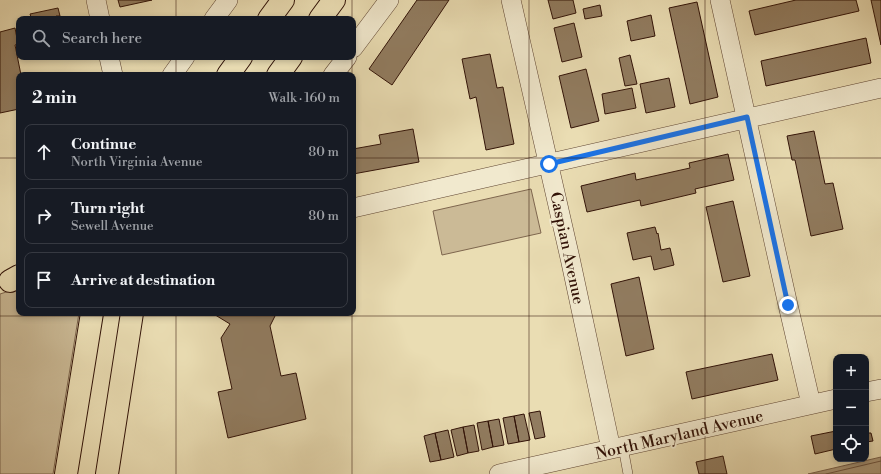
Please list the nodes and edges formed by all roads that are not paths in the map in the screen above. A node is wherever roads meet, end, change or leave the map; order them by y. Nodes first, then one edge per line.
1 (96, 0) edge
2 (228, 0) edge
3 (283, 0) edge
4 (334, 0) edge
5 (389, 0) edge
6 (511, 0) edge
7 (720, 0) edge
8 (99, 16) edge
9 (216, 16) edge
10 (271, 16) edge
11 (322, 16) edge
12 (356, 44) edge
13 (110, 60) edge
14 (183, 60) edge
15 (239, 60) edge
16 (289, 60) edge
17 (345, 60) edge
18 (112, 72) edge
19 (174, 72) edge
20 (230, 72) edge
21 (280, 72) edge
22 (335, 72) edge
23 (881, 88) edge
24 (747, 117) junction
25 (549, 164) junction
26 (356, 207) edge
27 (92, 316) edge
28 (132, 316) edge
29 (881, 389) edge
30 (869, 391) edge
31 (833, 400) edge
32 (811, 404) junction
33 (617, 448) junction
34 (66, 474) edge
35 (107, 474) edge
36 (499, 474) edge
37 (628, 474) edge

1 - 8 street
2 - 9 street
3 - 10 highway
4 - 11 highway
5 - 12 street
6 - 25 street, Caspian Avenue
7 - 24 street
13 - 18 street
14 - 19 street
15 - 20 highway
16 - 21 highway
17 - 22 street
23 - 24 street
24 - 25 street
24 - 32 street
25 - 26 street
25 - 33 street, Caspian Avenue
27 - 34 highway
28 - 35 highway
29 - 30 street
31 - 32 street, North Maryland Avenue
32 - 33 street, North Maryland Avenue
33 - 36 street, North Maryland Avenue
33 - 37 lane

